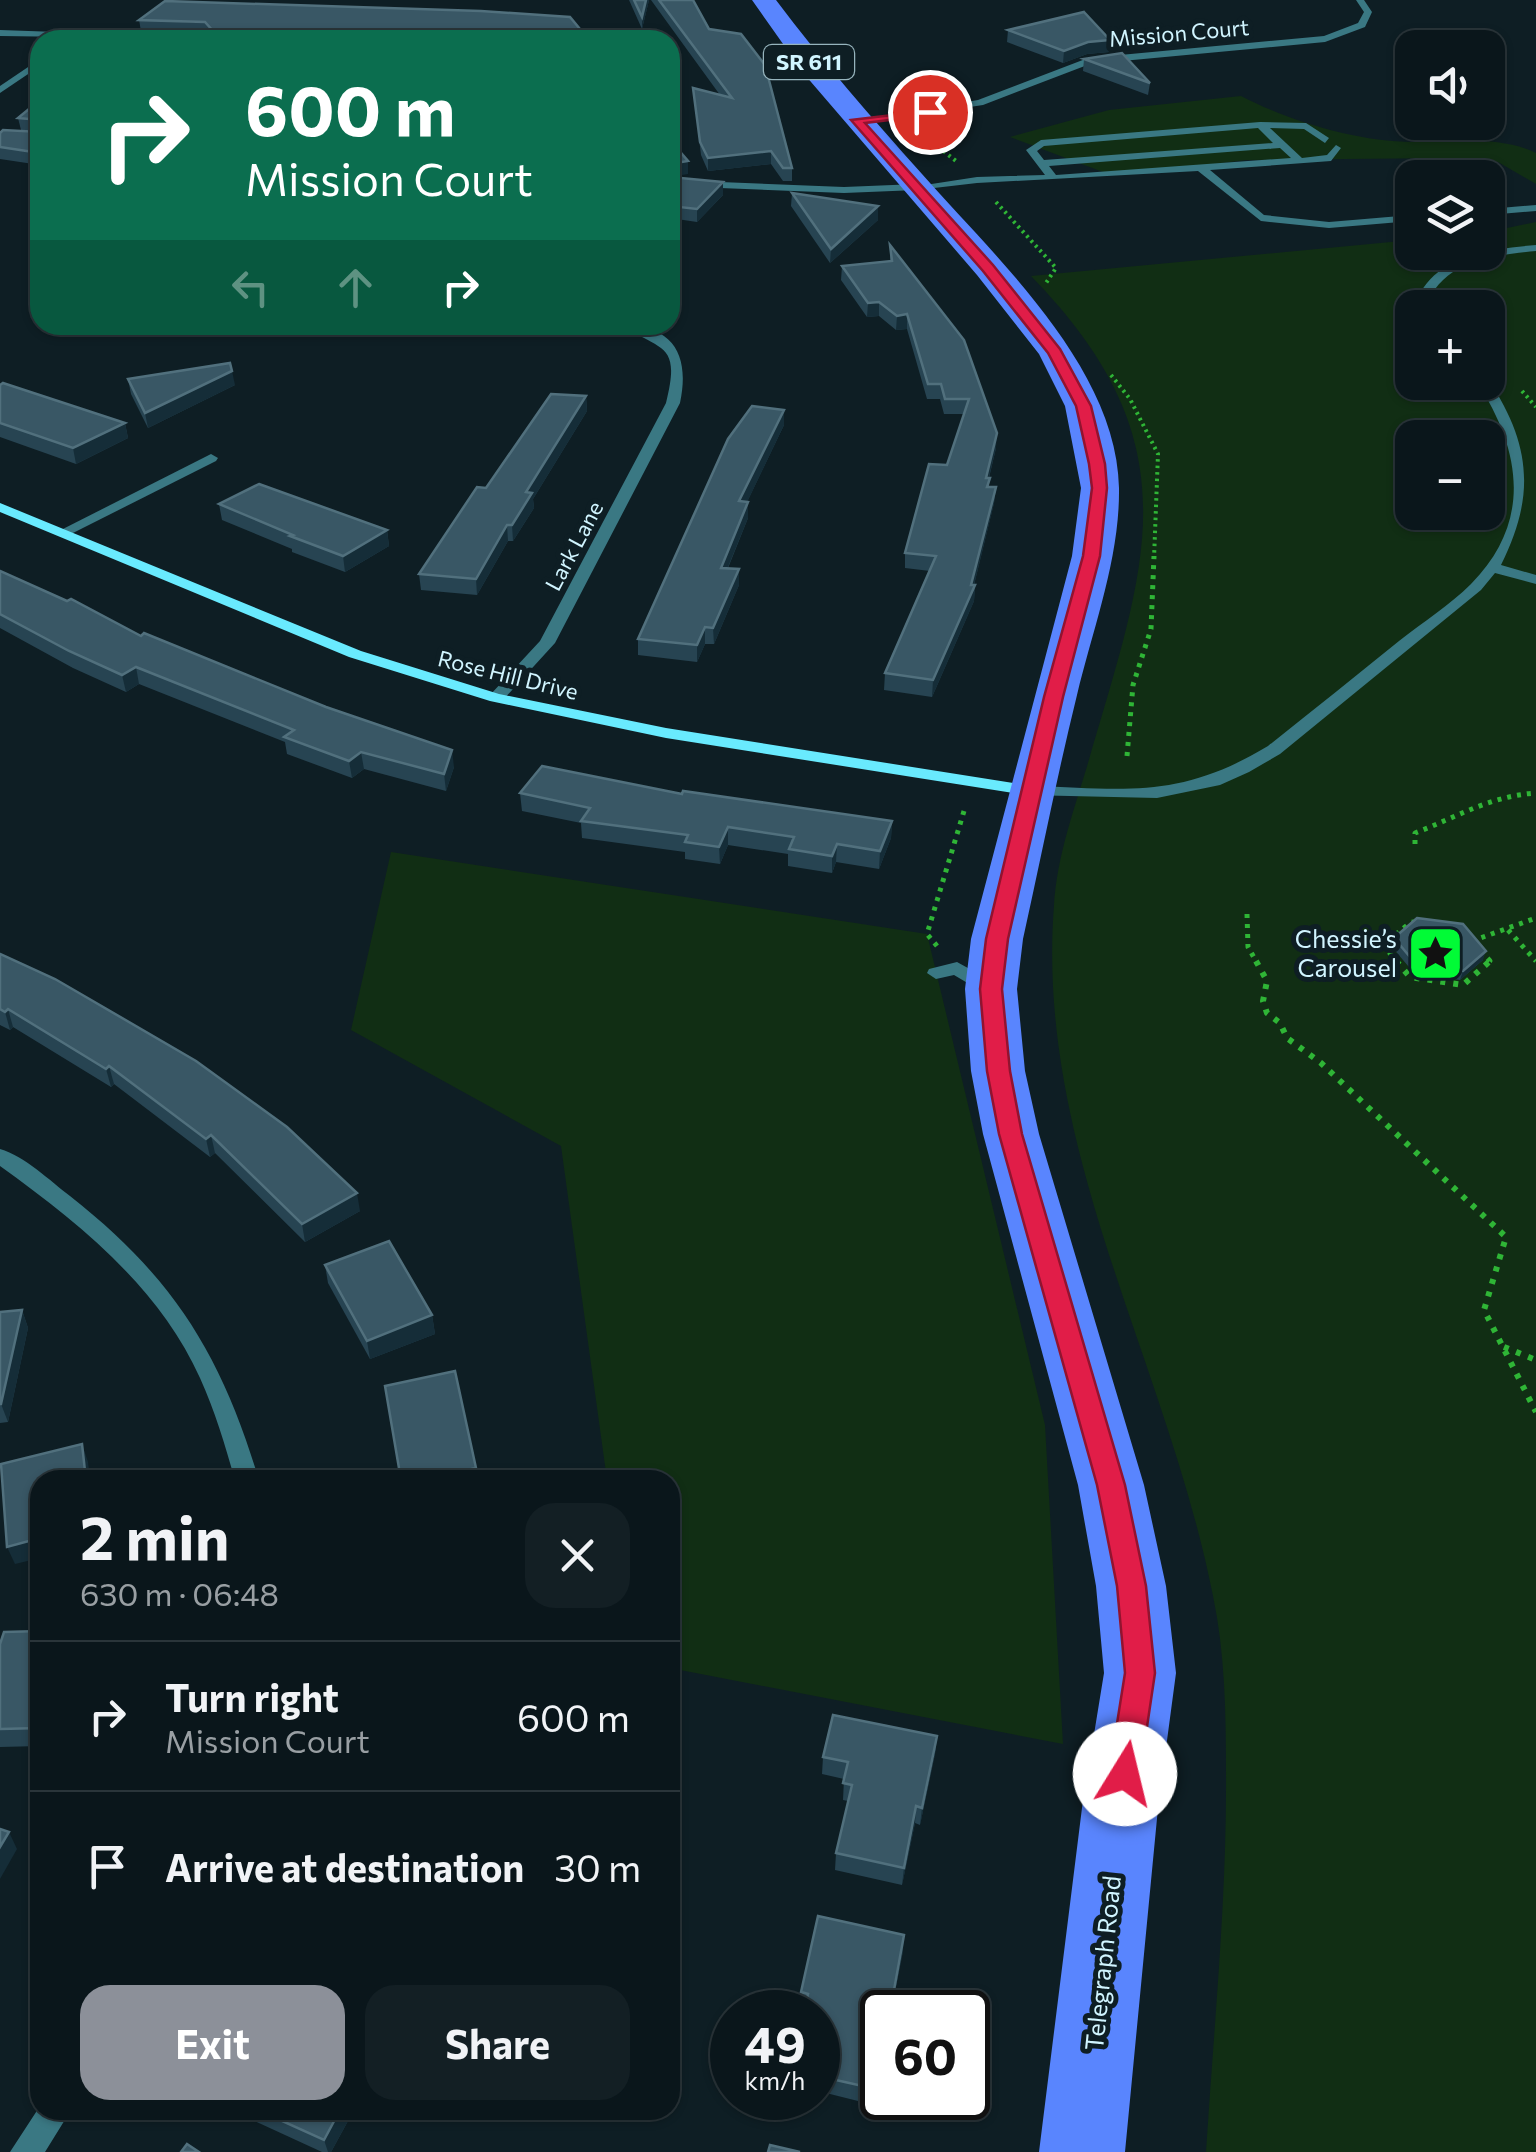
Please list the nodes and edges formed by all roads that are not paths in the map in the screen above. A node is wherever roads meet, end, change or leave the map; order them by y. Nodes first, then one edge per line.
1 (764, 0) edge
2 (1360, 0) edge
3 (0, 33) edge
4 (30, 35) edge
5 (30, 69) edge
6 (0, 90) edge
7 (857, 120) junction
8 (1260, 125) junction
9 (1325, 140) dead end
10 (1282, 145) junction
11 (1336, 148) dead end
12 (1300, 162) junction
13 (1041, 163) junction
14 (1201, 168) junction
15 (1053, 178) junction
16 (680, 183) edge
17 (917, 186) junction
18 (1536, 208) edge
19 (1505, 211) edge
20 (1395, 219) edge
21 (1536, 248) edge
22 (1425, 290) edge
23 (651, 335) edge
24 (1498, 400) edge
25 (210, 458) dead end
26 (0, 507) edge
27 (62, 533) junction
28 (1495, 568) junction
29 (1536, 580) edge
30 (496, 698) junction
31 (1032, 791) junction
32 (0, 1156) edge
33 (244, 1470) edge
34 (49, 2120) edge
35 (26, 2152) edge
36 (1082, 2152) edge

1 - 7 main road, Telegraph Road / SR 611
2 - 7 street, Mission Court
3 - 4 street
5 - 6 street
7 - 17 main road, Telegraph Road / SR 611
8 - 9 street
8 - 10 street
8 - 13 street
10 - 12 street
10 - 13 street
11 - 12 street
12 - 14 street
13 - 15 street
14 - 15 street
14 - 20 street
15 - 17 street
16 - 17 street
17 - 31 main road, Telegraph Road / SR 611
18 - 19 street
21 - 22 street
23 - 30 street, Lark Lane
24 - 28 street
25 - 27 street
26 - 27 street, Rose Hill Drive
27 - 30 street, Rose Hill Drive
28 - 29 street
28 - 31 street
30 - 31 street, Rose Hill Drive
31 - 36 main road, Telegraph Road / SR 611
32 - 33 street
34 - 35 street

